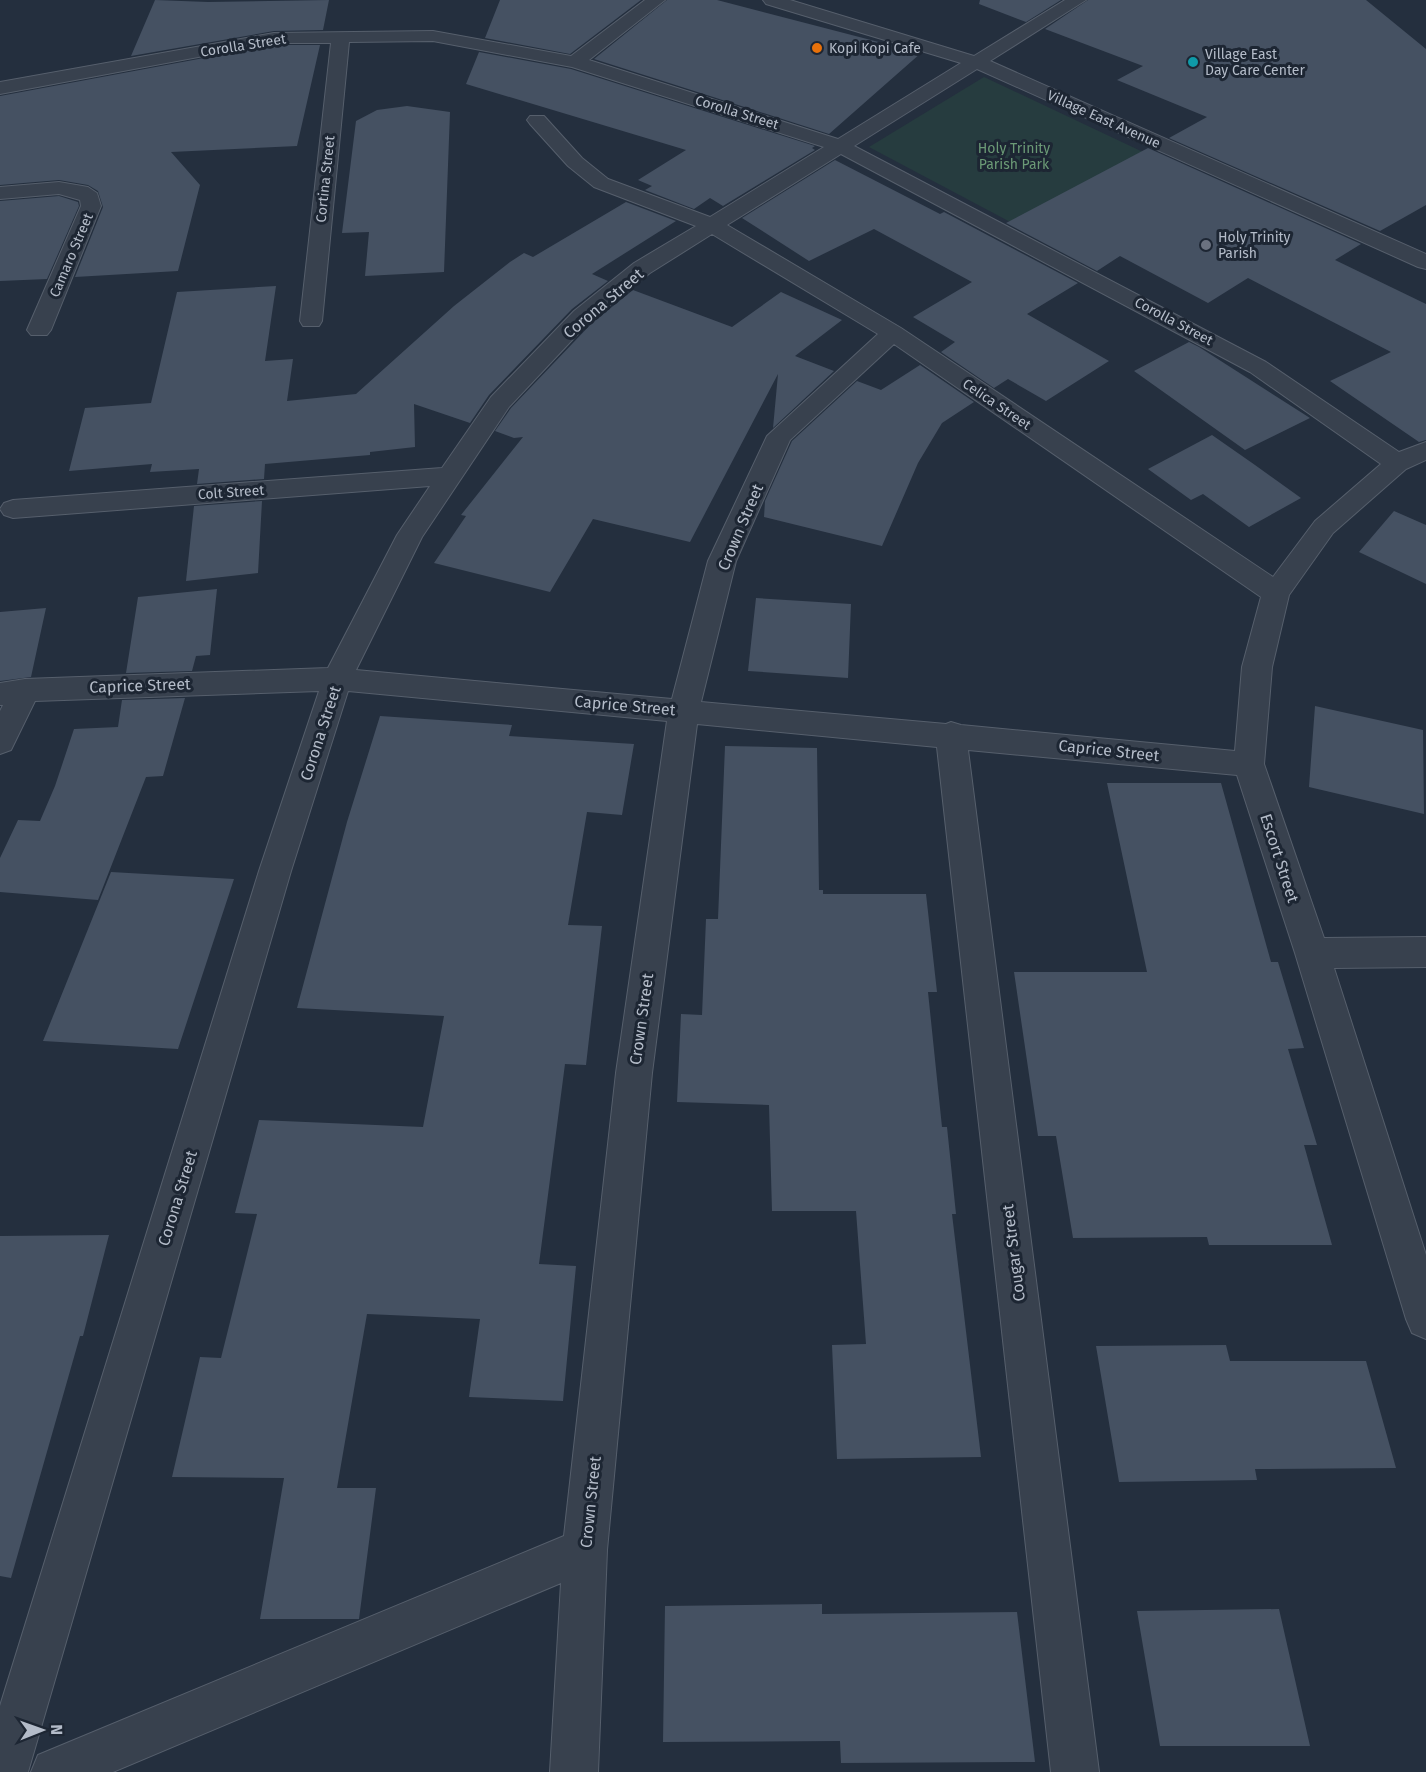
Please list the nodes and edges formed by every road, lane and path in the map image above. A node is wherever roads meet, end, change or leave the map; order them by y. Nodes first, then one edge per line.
1 (656, 0) edge
2 (772, 0) edge
3 (838, 0) edge
4 (1077, 0) edge
5 (821, 15) junction
6 (341, 36) junction
7 (575, 62) junction
8 (976, 62) junction
9 (0, 88) edge
10 (537, 120) dead end
11 (842, 147) junction
12 (0, 193) edge
13 (713, 225) junction
14 (1425, 260) edge
15 (311, 321) dead end
16 (39, 330) dead end
17 (893, 333) junction
18 (1412, 457) edge
19 (449, 476) junction
20 (13, 509) dead end
21 (1276, 593) junction
22 (338, 679) junction
23 (13, 692) edge
24 (684, 710) junction
25 (951, 735) junction
26 (0, 742) edge
27 (1249, 764) junction
28 (1426, 952) edge
29 (1312, 953) junction
30 (1426, 1319) edge
31 (585, 1550) junction
32 (4, 1772) edge
33 (55, 1772) edge
34 (574, 1772) edge
35 (1075, 1772) edge

1 - 7 street
2 - 5 street, Village East Avenue
3 - 5 street
4 - 8 street, Corona Street
5 - 8 street, Village East Avenue
6 - 7 street, Corolla Street
6 - 9 street, Corolla Street
6 - 15 street, Cortina Street
7 - 11 street, Corolla Street
8 - 11 street, Corona Street
8 - 14 street, Village East Avenue
10 - 13 street, Celica Street
11 - 13 street, Corona Street
11 - 18 street, Corolla Street
12 - 16 street, Camaro Street
13 - 17 street, Celica Street
13 - 19 street, Corona Street
17 - 21 street, Celica Street
17 - 24 street, Crown Street
18 - 21 street, Escort Street
19 - 20 street, Colt Street
19 - 22 street, Corona Street
21 - 27 street, Escort Street
22 - 23 street, Caprice Street
22 - 24 street, Caprice Street
22 - 32 street, Corona Street
23 - 26 street
24 - 25 street, Caprice Street
24 - 31 street, Crown Street
25 - 27 street, Caprice Street
25 - 35 street, Cougar Street
27 - 29 street, Escort Street
28 - 29 street
29 - 30 street, Escort Street
31 - 33 street
31 - 34 street, Crown Street

